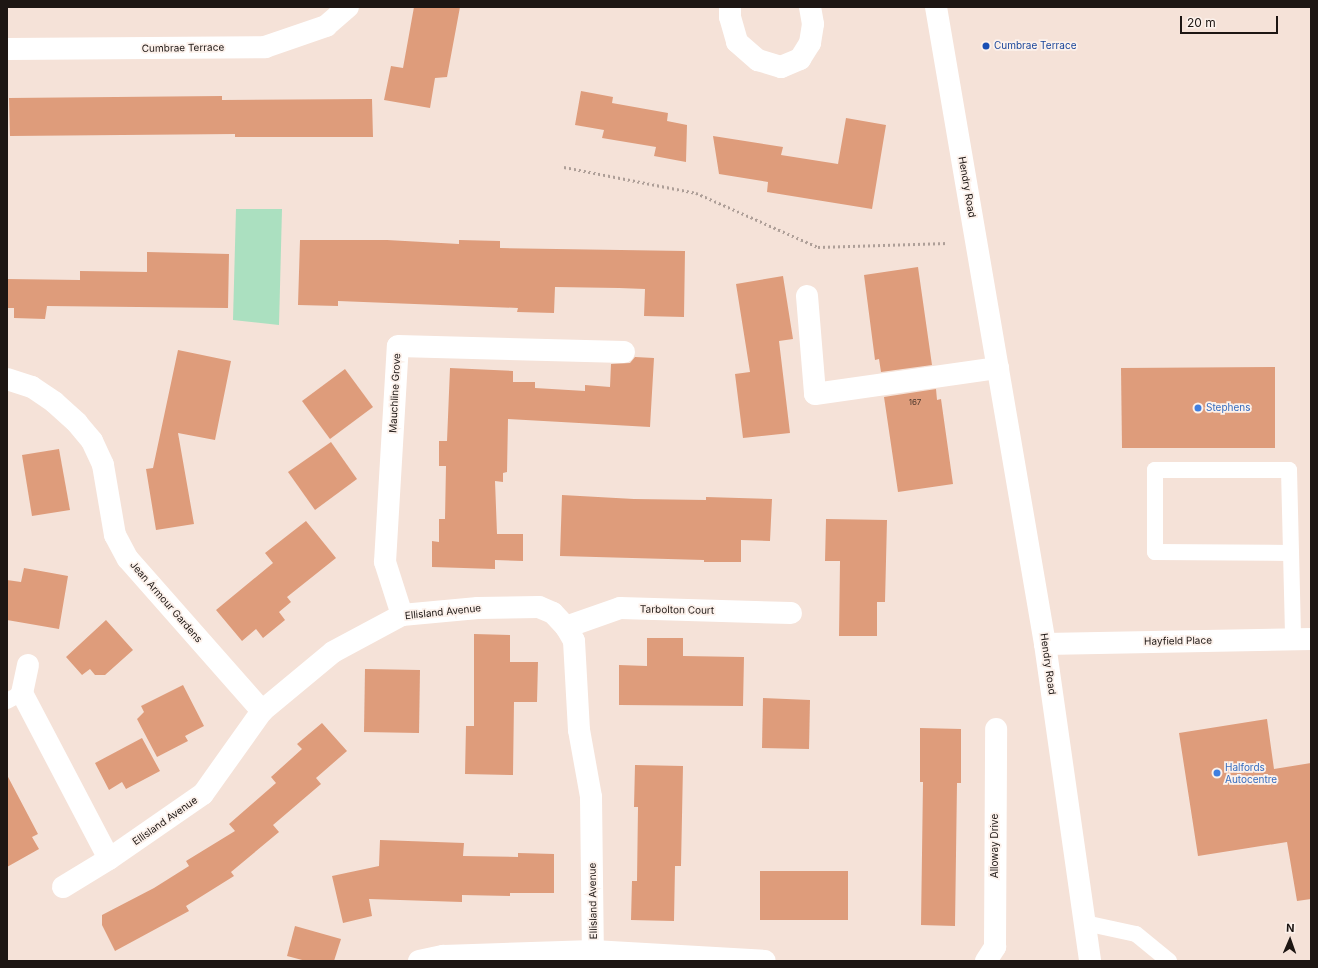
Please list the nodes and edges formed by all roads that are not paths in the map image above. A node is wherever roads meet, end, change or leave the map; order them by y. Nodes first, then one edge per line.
1 (348, 7) edge
2 (730, 7) edge
3 (810, 7) edge
4 (936, 7) edge
5 (7, 50) edge
6 (807, 296) dead end
7 (624, 352) dead end
8 (998, 368) junction
9 (7, 379) edge
10 (1291, 553) junction
11 (791, 613) dead end
12 (402, 615) junction
13 (566, 627) junction
14 (1302, 639) edge
15 (1045, 644) junction
16 (28, 665) dead end
17 (15, 697) edge
18 (262, 711) junction
19 (996, 730) dead end
20 (110, 859) junction
21 (63, 887) dead end
22 (1085, 923) junction
23 (593, 951) junction
24 (418, 961) edge
25 (765, 961) edge
26 (986, 961) edge
27 (1090, 961) edge
28 (1169, 961) edge

1 - 5 street, Cumbrae Terrace
2 - 3 street
4 - 8 street, Hendry Road
6 - 8 street
7 - 12 street, Mauchline Grove
8 - 15 street, Hendry Road
9 - 18 street, Jean Armour Gardens
10 - 10 lane
10 - 14 lane
11 - 13 street, Tarbolton Court
12 - 13 street, Ellisland Avenue
12 - 18 street, Ellisland Avenue
13 - 23 street, Ellisland Avenue
14 - 15 street, Hayfield Place
15 - 22 street, Hendry Road
16 - 17 street
17 - 20 street
18 - 20 street, Ellisland Avenue
19 - 26 street, Alloway Drive
20 - 21 street, Ellisland Avenue
22 - 27 street, Hendry Road
22 - 28 lane
23 - 24 street
23 - 25 street

